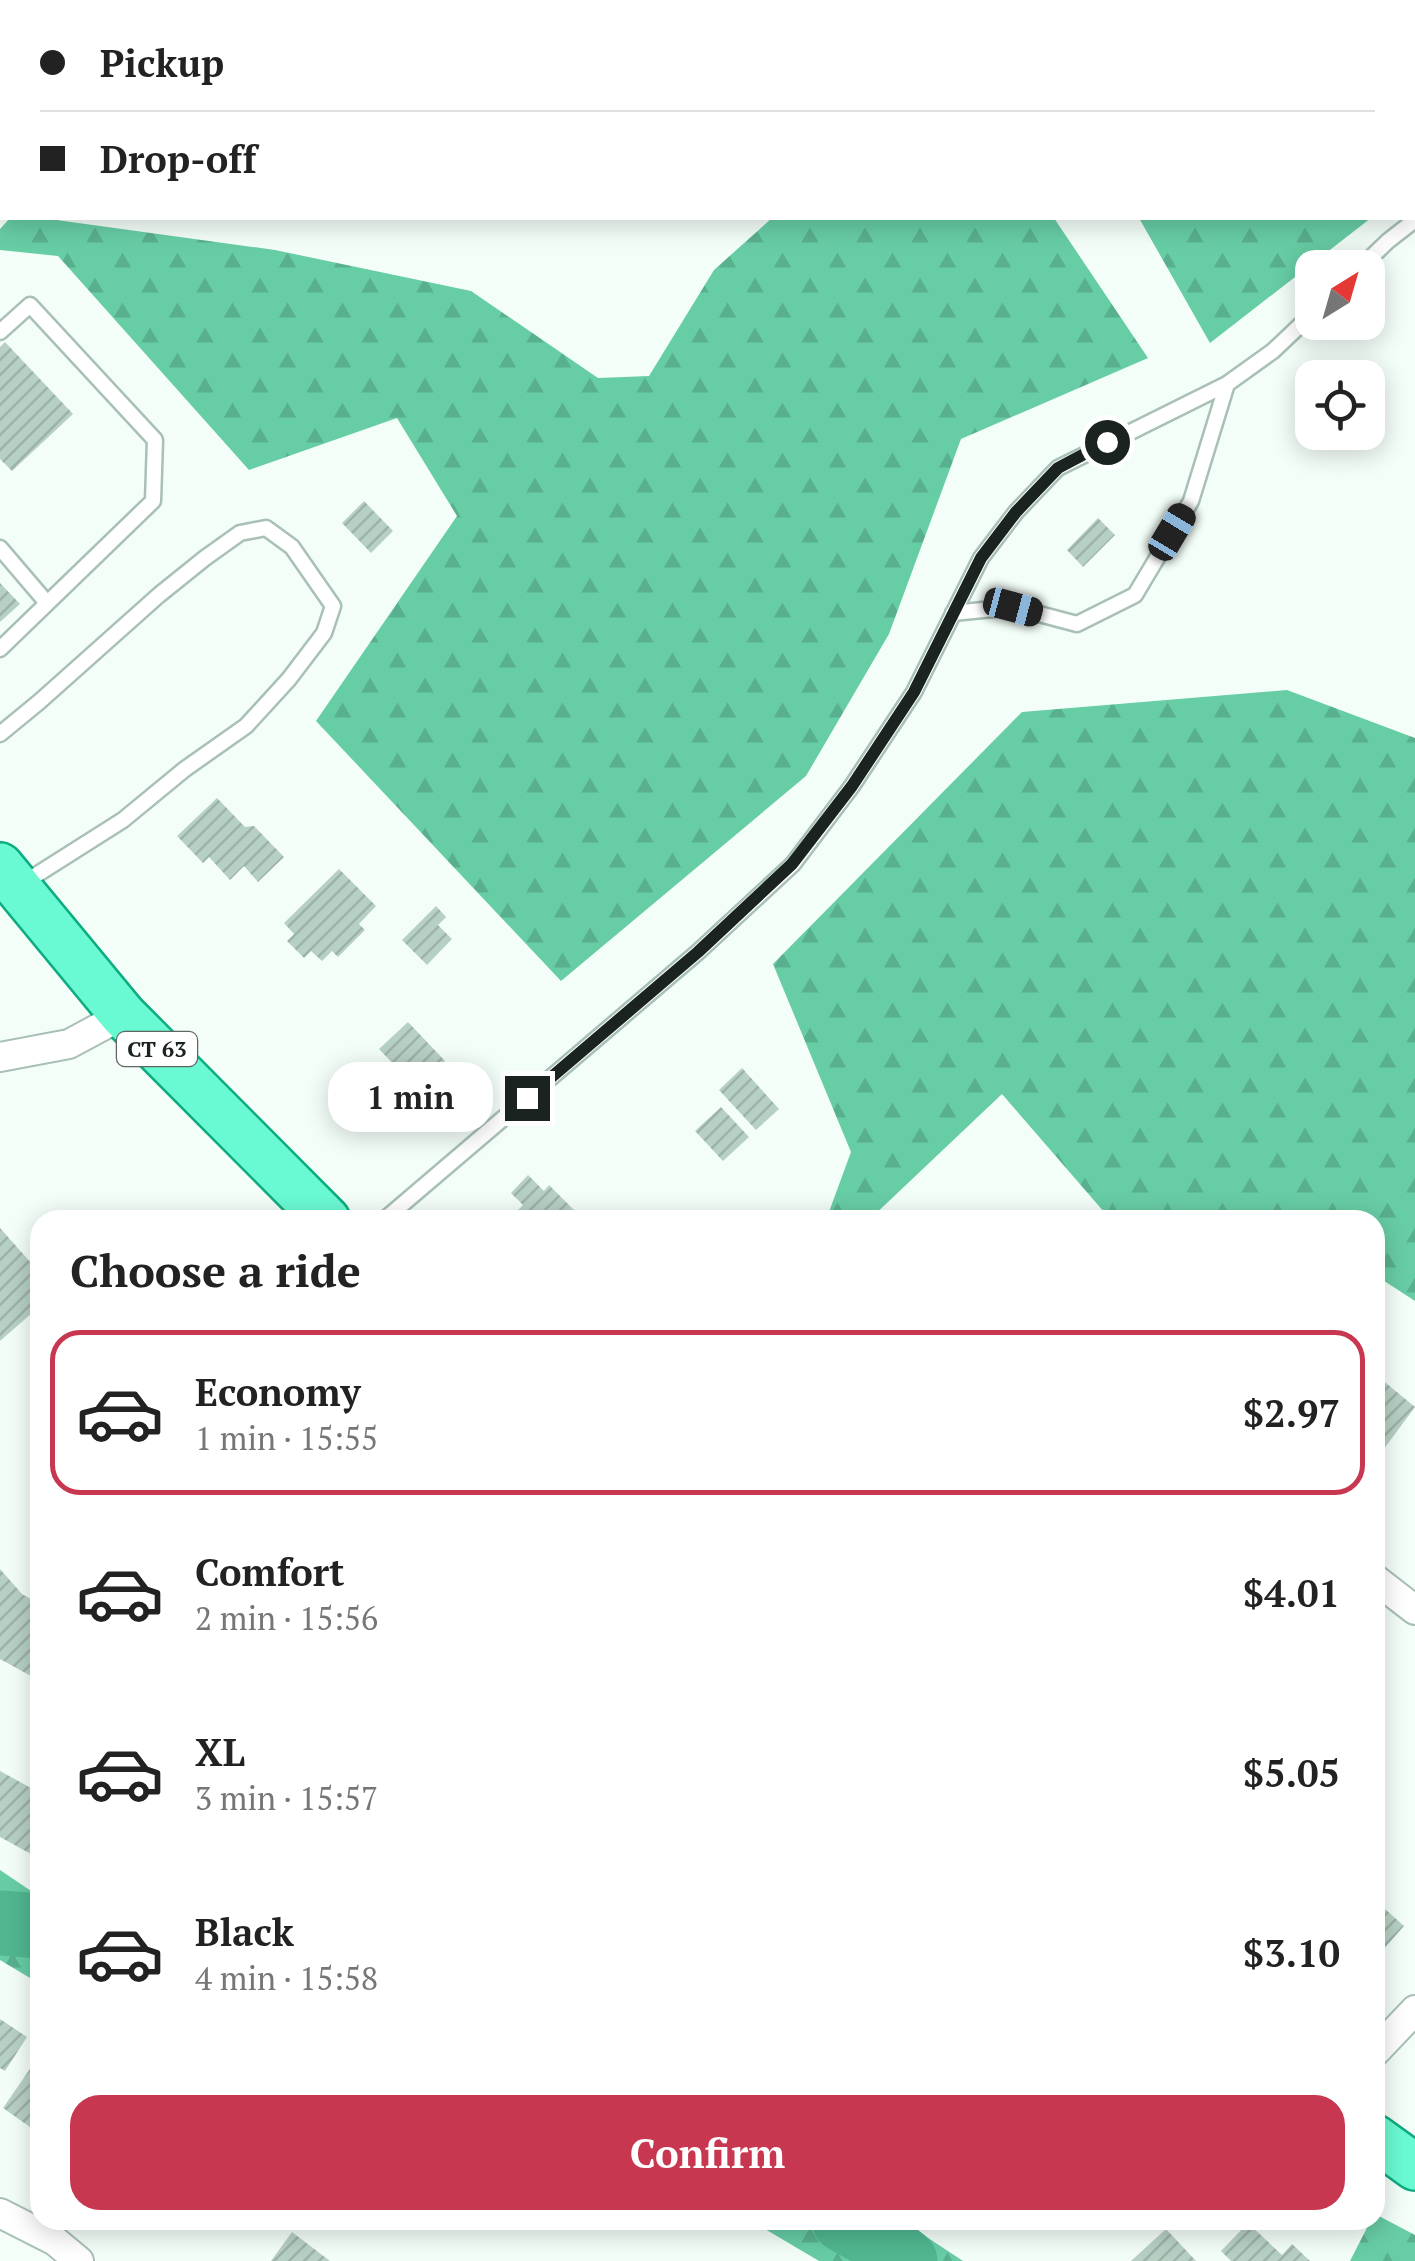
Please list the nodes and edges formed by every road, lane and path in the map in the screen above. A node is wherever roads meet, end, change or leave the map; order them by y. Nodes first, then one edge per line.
1 (1415, 220) edge
2 (1379, 250) edge
3 (1295, 330) edge
4 (0, 332) edge
5 (1226, 384) junction
6 (1, 552) edge
7 (47, 603) junction
8 (954, 613) junction
9 (0, 649) edge
10 (0, 734) edge
11 (8, 877) edge
12 (123, 1014) junction
13 (0, 1057) edge
14 (317, 1210) edge
15 (396, 1210) edge
16 (1385, 1587) edge
17 (1415, 1610) edge
18 (1415, 2010) edge
19 (1385, 2042) edge
20 (1385, 2146) edge
21 (1415, 2168) edge
22 (0, 2213) edge
23 (47, 2251) edge
24 (79, 2261) edge

1 - 2 lane
3 - 5 lane
4 - 7 lane
5 - 8 lane
5 - 8 lane
6 - 7 lane
7 - 9 lane
8 - 15 lane
10 - 11 lane
11 - 12 main road, CT 63
12 - 13 street
12 - 14 main road, CT 63
16 - 17 street
18 - 19 street
20 - 21 main road
22 - 23 street
23 - 24 street

